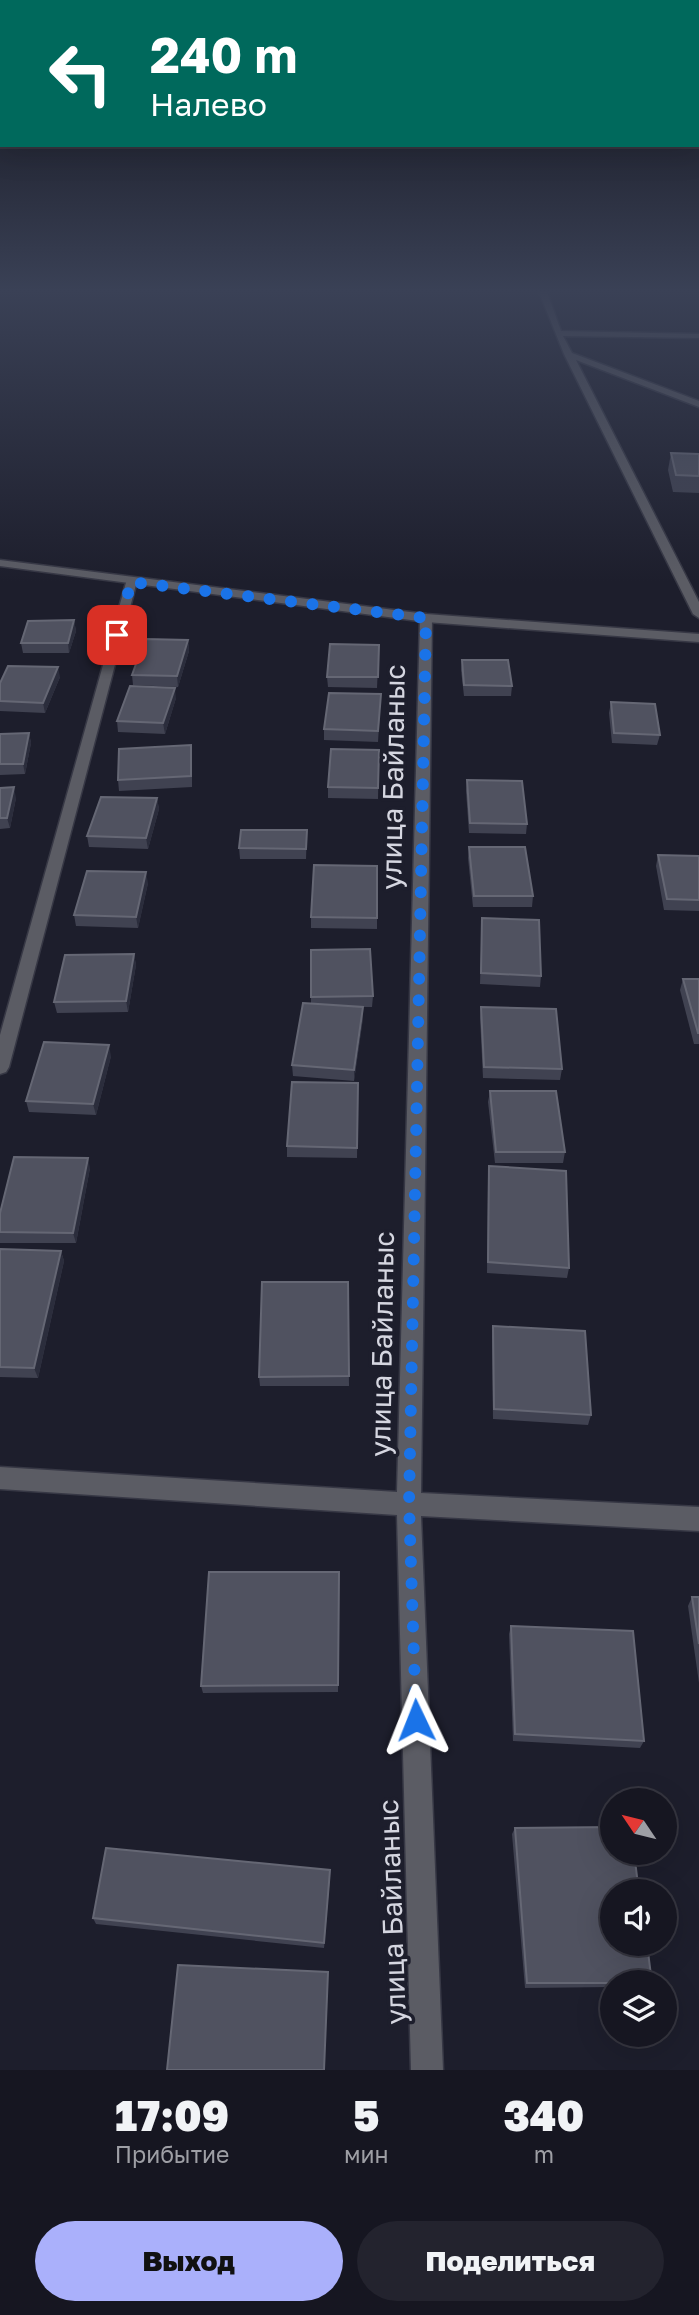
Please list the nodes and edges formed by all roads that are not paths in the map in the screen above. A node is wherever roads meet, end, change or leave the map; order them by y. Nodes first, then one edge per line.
1 (585, 389) edge
2 (659, 389) edge
3 (699, 404) edge
4 (0, 564) edge
5 (131, 582) junction
6 (699, 614) edge
7 (426, 618) junction
8 (699, 638) edge
9 (0, 1067) edge
10 (0, 1478) edge
11 (409, 1504) junction
12 (699, 1519) edge
13 (427, 2070) edge

1 - 6 street
2 - 3 street
4 - 5 street
5 - 7 street
5 - 9 street
7 - 8 street
7 - 11 street, улица Байланыс
10 - 11 street
11 - 12 street
11 - 13 street, улица Байланыс

